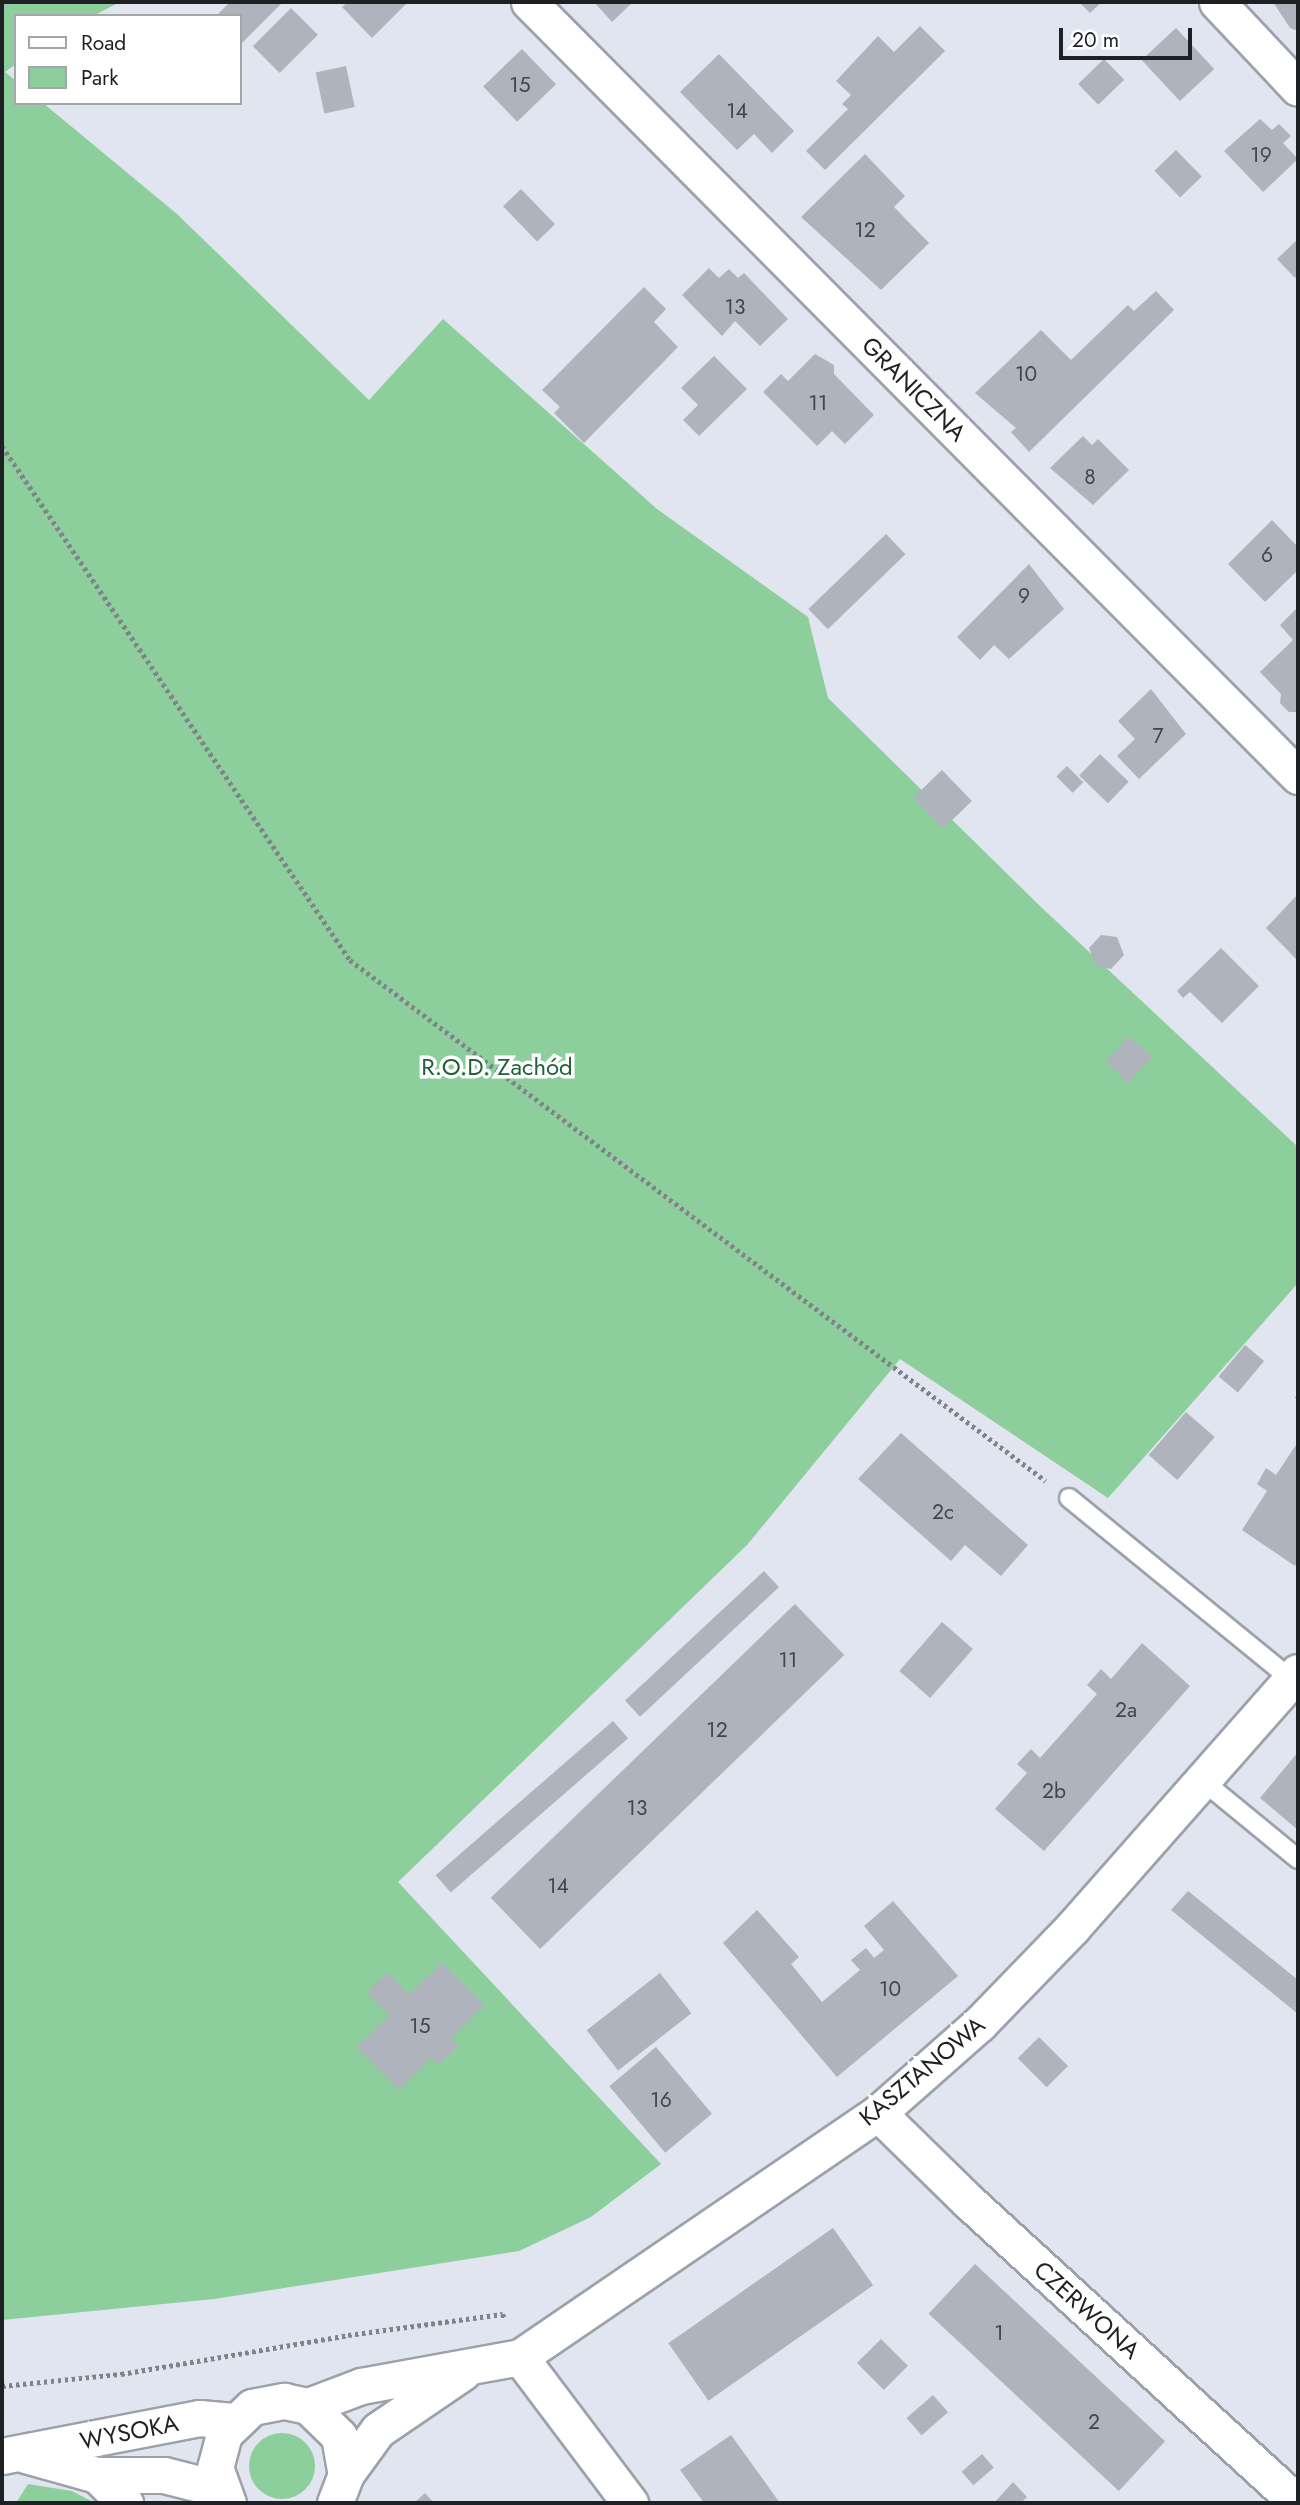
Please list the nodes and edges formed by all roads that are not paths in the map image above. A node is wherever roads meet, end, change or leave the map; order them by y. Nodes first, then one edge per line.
1 (529, 2) edge
2 (1217, 2) edge
3 (1298, 88) edge
4 (1298, 776) edge
5 (1069, 1498) road end
6 (1295, 1676) edge
7 (1203, 1781) junction
8 (1298, 1859) edge
9 (878, 2113) junction
10 (520, 2357) junction
11 (465, 2370) junction
12 (308, 2406) junction
13 (234, 2421) junction
14 (13, 2456) edge
15 (97, 2475) junction
16 (340, 2488) edge
17 (224, 2496) edge
18 (125, 2503) edge
19 (629, 2503) edge
20 (1298, 2503) edge

1 - 4 street, GRANICZNA
2 - 3 street
5 - 6 lane
6 - 7 street, KASZTANOWA
7 - 8 lane
7 - 9 street, KASZTANOWA
9 - 10 street, KASZTANOWA
9 - 20 street, CZERWONA
10 - 11 street, KASZTANOWA
10 - 19 street
11 - 12 street, KASZTANOWA
11 - 16 street, KASZTANOWA
12 - 13 street
12 - 16 street
13 - 14 street, WYSOKA
13 - 17 street
14 - 15 street, WYSOKA
15 - 17 street, WYSOKA
15 - 18 street, WYSOKA

